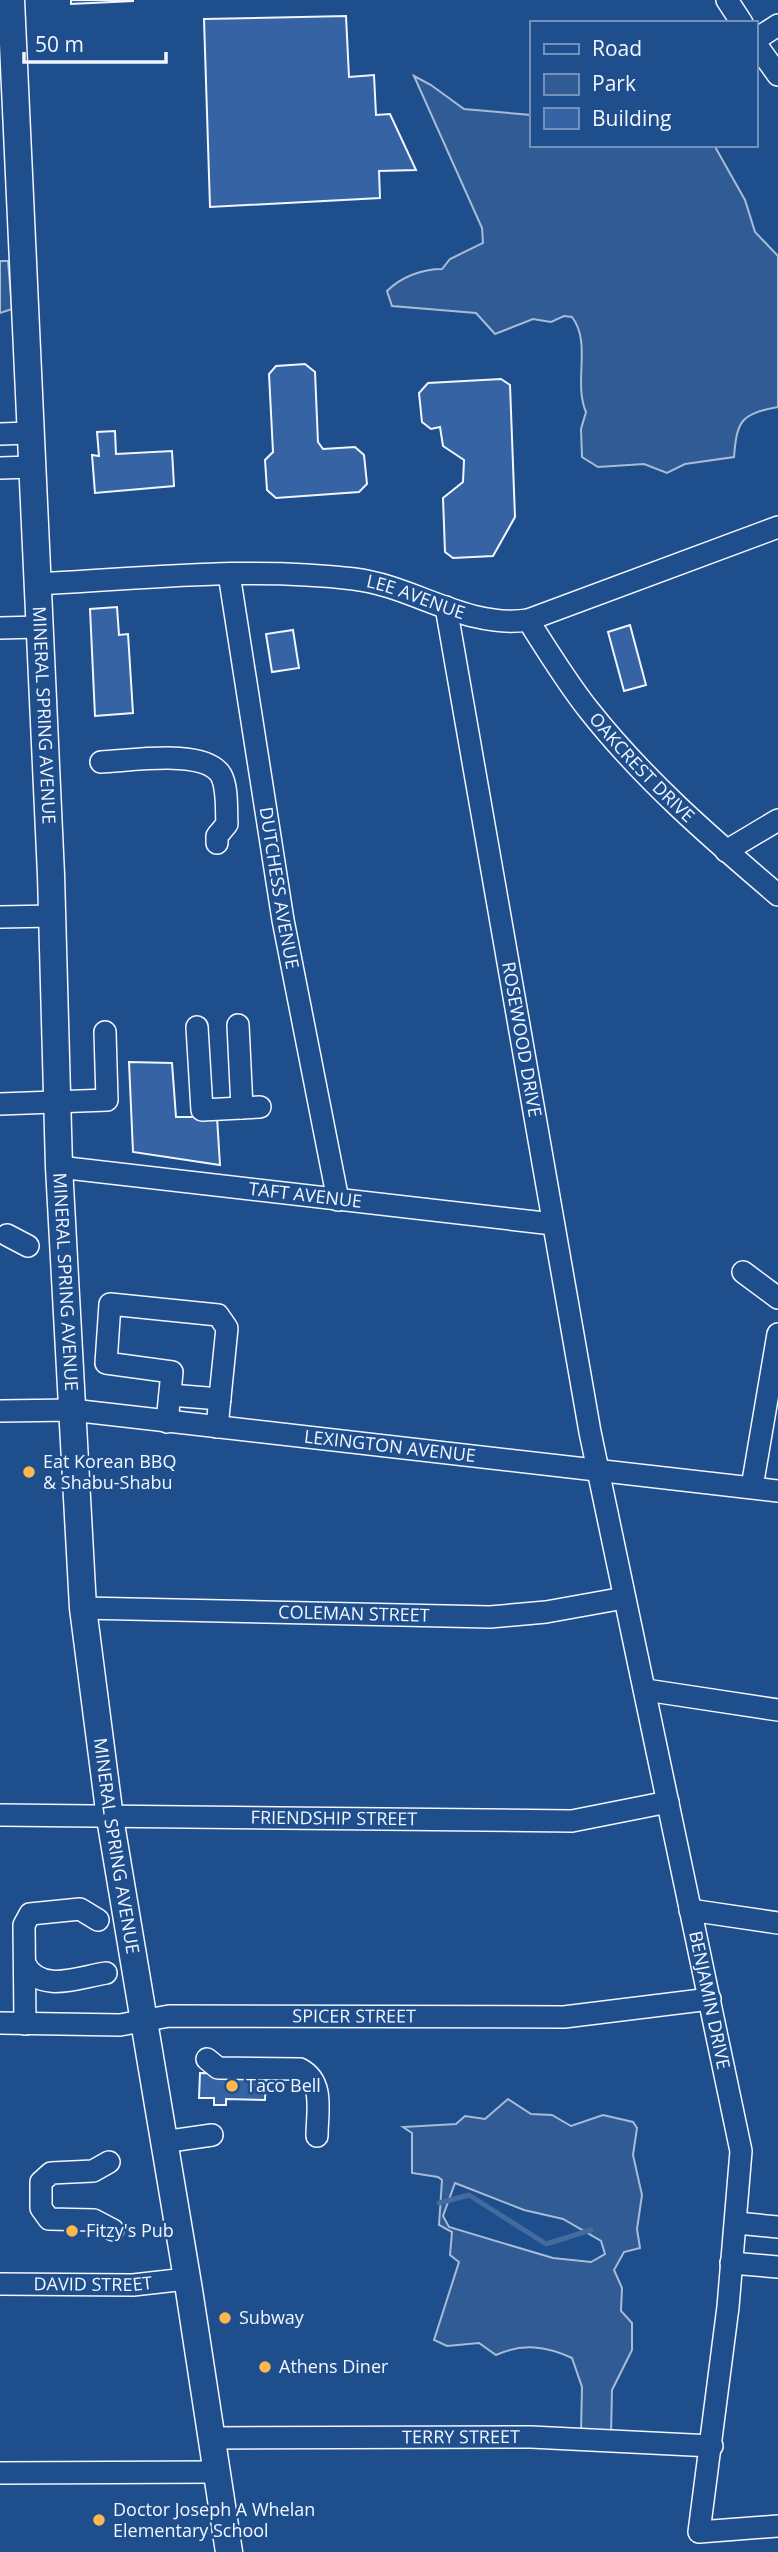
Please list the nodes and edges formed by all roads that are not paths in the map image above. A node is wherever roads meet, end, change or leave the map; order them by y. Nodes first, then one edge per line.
1 (11, 0) edge
2 (727, 0) edge
3 (741, 21) edge
4 (778, 25) edge
5 (757, 41) edge
6 (757, 45) edge
7 (778, 75) edge
8 (29, 433) junction
9 (0, 434) edge
10 (31, 467) junction
11 (0, 468) edge
12 (778, 527) edge
13 (229, 574) junction
14 (36, 584) junction
15 (446, 607) junction
16 (528, 620) junction
17 (38, 627) junction
18 (0, 628) edge
19 (101, 762) dead end
20 (778, 820) edge
21 (217, 843) dead end
22 (726, 851) junction
23 (778, 895) edge
24 (52, 916) junction
25 (0, 918) edge
26 (238, 1025) dead end
27 (197, 1027) dead end
28 (105, 1032) dead end
29 (58, 1100) junction
30 (0, 1104) edge
31 (59, 1167) junction
32 (338, 1200) junction
33 (553, 1224) junction
34 (7, 1235) dead end
35 (28, 1246) dead end
36 (743, 1272) dead end
37 (778, 1298) edge
38 (778, 1334) edge
39 (170, 1395) junction
40 (220, 1399) junction
41 (72, 1410) junction
42 (0, 1411) edge
43 (167, 1422) junction
44 (217, 1427) junction
45 (598, 1472) junction
46 (752, 1487) junction
47 (778, 1491) edge
48 (624, 1598) junction
49 (83, 1608) junction
50 (646, 1690) junction
51 (778, 1710) edge
52 (668, 1802) junction
53 (0, 1815) edge
54 (110, 1818) junction
55 (691, 1910) junction
56 (98, 1920) dead end
57 (778, 1923) edge
58 (25, 1964) junction
59 (106, 1973) dead end
60 (710, 1999) junction
61 (144, 2022) junction
62 (0, 2023) edge
63 (25, 2024) junction
64 (207, 2059) dead end
65 (212, 2135) dead end
66 (317, 2136) dead end
67 (163, 2142) junction
68 (109, 2162) dead end
69 (737, 2223) junction
70 (778, 2227) edge
71 (113, 2230) dead end
72 (732, 2263) junction
73 (778, 2267) edge
74 (186, 2279) junction
75 (0, 2284) edge
76 (211, 2438) junction
77 (712, 2446) junction
78 (217, 2472) junction
79 (0, 2473) edge
80 (778, 2526) edge
81 (229, 2552) edge

1 - 8 main road, MINERAL SPRING AVENUE
2 - 3 street
4 - 5 street
6 - 7 street
8 - 9 street
8 - 10 main road, MINERAL SPRING AVENUE
10 - 11 street
10 - 14 main road, MINERAL SPRING AVENUE
12 - 16 street, LEE AVENUE
13 - 14 street, LEE AVENUE
13 - 15 street, LEE AVENUE
13 - 32 street, DUTCHESS AVENUE
14 - 17 main road, MINERAL SPRING AVENUE
15 - 16 street, LEE AVENUE
15 - 33 street, ROSEWOOD DRIVE
16 - 22 street, OAKCREST DRIVE
17 - 18 street
17 - 24 main road, MINERAL SPRING AVENUE
19 - 21 street
20 - 22 street
22 - 23 street, OAKCREST DRIVE
24 - 25 street
24 - 29 main road, MINERAL SPRING AVENUE
26 - 27 street
28 - 29 street
29 - 30 street
29 - 31 main road, MINERAL SPRING AVENUE
31 - 32 street, TAFT AVENUE
31 - 41 main road, MINERAL SPRING AVENUE
32 - 33 street, TAFT AVENUE
33 - 45 street, ROSEWOOD DRIVE
34 - 35 street
36 - 37 street
38 - 46 street
39 - 40 street
39 - 40 street
39 - 43 street
40 - 44 street
41 - 42 street, LEXINGTON AVENUE
41 - 43 street, LEXINGTON AVENUE
41 - 49 main road, MINERAL SPRING AVENUE
43 - 44 street, LEXINGTON AVENUE
44 - 45 street, LEXINGTON AVENUE
45 - 46 street, LEXINGTON AVENUE
45 - 48 street, BENJAMIN DRIVE
46 - 47 street, LEXINGTON AVENUE
48 - 49 street, COLEMAN STREET
48 - 50 street, BENJAMIN DRIVE
49 - 54 main road, MINERAL SPRING AVENUE
50 - 51 street
50 - 52 street, BENJAMIN DRIVE
52 - 54 street, FRIENDSHIP STREET
52 - 55 street, BENJAMIN DRIVE
53 - 54 street, FRIENDSHIP STREET
54 - 61 main road, MINERAL SPRING AVENUE
55 - 57 street
55 - 60 street, BENJAMIN DRIVE
56 - 58 street
58 - 59 street
58 - 63 street
60 - 61 street, SPICER STREET
60 - 69 street, BENJAMIN DRIVE
61 - 63 street, SPICER STREET
61 - 67 main road, MINERAL SPRING AVENUE
62 - 63 street, SPICER STREET
64 - 66 street
65 - 67 street
67 - 74 main road, MINERAL SPRING AVENUE
68 - 71 street
69 - 70 street
69 - 72 street, BENJAMIN DRIVE
72 - 73 street
72 - 77 street, BENJAMIN DRIVE
74 - 75 street, DAVID STREET
74 - 76 main road, MINERAL SPRING AVENUE
76 - 77 street, TERRY STREET
76 - 78 main road, MINERAL SPRING AVENUE
77 - 80 street, BENJAMIN DRIVE
78 - 79 street
78 - 81 main road, MINERAL SPRING AVENUE

